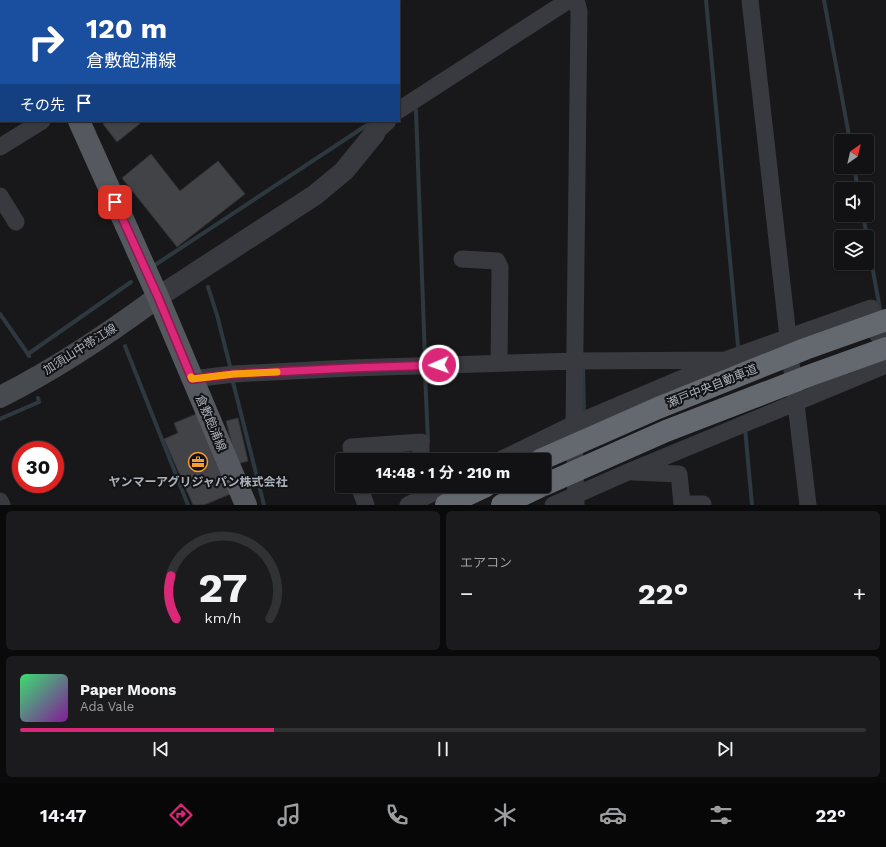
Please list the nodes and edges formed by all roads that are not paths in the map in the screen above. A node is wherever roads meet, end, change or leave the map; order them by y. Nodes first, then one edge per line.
1 (569, 0) edge
2 (576, 0) edge
3 (750, 0) edge
4 (400, 109) edge
5 (40, 122) edge
6 (79, 122) edge
7 (381, 127) edge
8 (0, 147) edge
9 (0, 196) edge
10 (16, 222) dead end
11 (462, 259) dead end
12 (158, 297) junction
13 (871, 313) edge
14 (788, 337) junction
15 (886, 340) edge
16 (886, 348) edge
17 (725, 360) junction
18 (581, 361) junction
19 (499, 363) junction
20 (886, 365) edge
21 (192, 379) junction
22 (0, 397) edge
23 (796, 402) junction
24 (582, 421) junction
25 (352, 453) edge
26 (421, 453) edge
27 (515, 453) edge
28 (551, 455) edge
29 (628, 472) junction
30 (551, 482) edge
31 (362, 493) edge
32 (427, 493) edge
33 (471, 493) edge
34 (527, 493) edge
35 (580, 495) edge
36 (416, 497) edge
37 (0, 501) edge
38 (2, 505) edge
39 (246, 505) edge
40 (366, 505) edge
41 (446, 505) edge
42 (502, 505) edge
43 (553, 505) edge
44 (703, 505) edge
45 (808, 505) edge

1 - 4 street
2 - 18 street
3 - 14 street
5 - 8 street
6 - 12 main road, 倉敷飽浦線
7 - 12 street
9 - 10 street
11 - 19 street
12 - 21 main road, 倉敷飽浦線
12 - 22 main road, 加須山中帯江線
13 - 14 street
13 - 15 street
13 - 28 highway, 瀬戸中央自動車道
14 - 17 street
14 - 23 street
16 - 30 highway, 瀬戸中央自動車道
17 - 18 street
17 - 24 street
18 - 19 street
18 - 24 street
19 - 21 street
20 - 23 street
21 - 39 main road, 倉敷飽浦線
23 - 29 street
23 - 45 street
24 - 27 street
24 - 35 street
25 - 26 street
29 - 35 street
29 - 44 street
31 - 40 street
32 - 36 street
33 - 41 highway
34 - 42 highway
35 - 43 street
37 - 38 street

